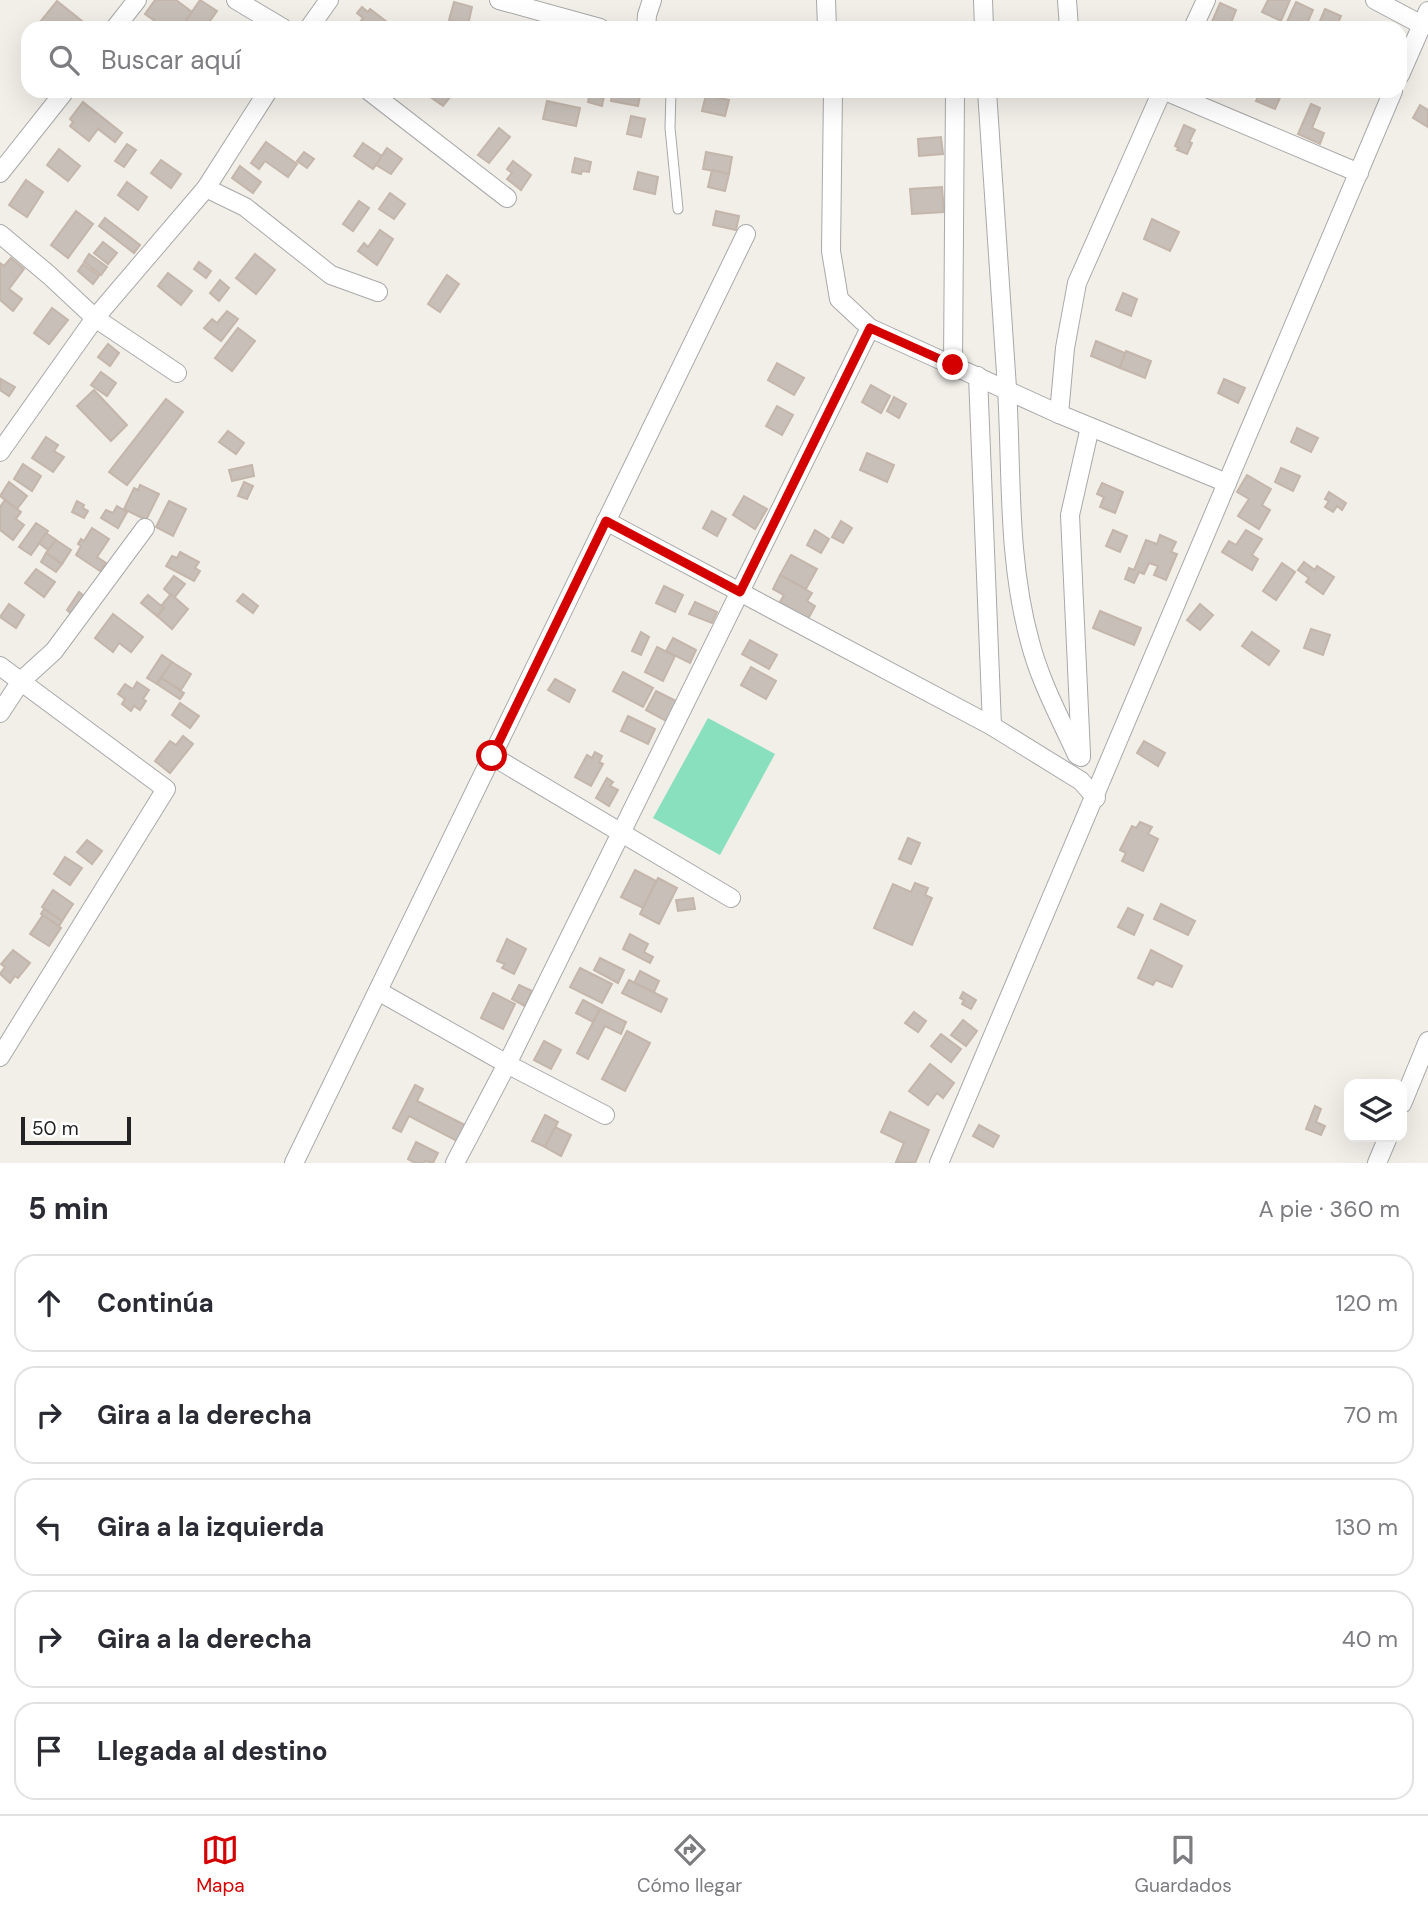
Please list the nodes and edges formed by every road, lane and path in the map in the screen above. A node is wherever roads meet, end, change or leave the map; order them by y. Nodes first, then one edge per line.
1 (137, 0) edge
2 (236, 0) edge
3 (329, 0) edge
4 (499, 0) edge
5 (652, 0) edge
6 (826, 0) edge
7 (983, 0) edge
8 (1067, 0) edge
9 (1206, 0) edge
10 (1375, 0) edge
11 (1425, 18) edge
12 (120, 21) edge
13 (271, 21) edge
14 (314, 21) edge
15 (575, 21) edge
16 (647, 21) edge
17 (828, 21) edge
18 (984, 21) edge
19 (1068, 21) edge
20 (1196, 21) edge
21 (1407, 59) edge
22 (59, 98) edge
23 (264, 98) edge
24 (378, 98) edge
25 (671, 98) edge
26 (833, 98) edge
27 (955, 98) edge
28 (987, 98) edge
29 (1160, 98) edge
30 (1180, 98) edge
31 (1390, 98) edge
32 (0, 173) edge
33 (1359, 173) junction
34 (206, 188) junction
35 (507, 198) dead end
36 (678, 209) dead end
37 (0, 234) edge
38 (746, 234) dead end
39 (378, 292) dead end
40 (95, 318) junction
41 (870, 328) junction
42 (953, 365) junction
43 (177, 373) dead end
44 (978, 376) junction
45 (1007, 390) junction
46 (1059, 414) junction
47 (1090, 427) junction
48 (0, 452) edge
49 (1227, 483) junction
50 (606, 521) junction
51 (145, 528) dead end
52 (740, 592) junction
53 (0, 666) edge
54 (21, 681) junction
55 (0, 713) edge
56 (992, 726) junction
57 (492, 756) junction
58 (1081, 757) junction
59 (1081, 781) junction
60 (1096, 798) junction
61 (621, 832) junction
62 (731, 898) dead end
63 (378, 991) junction
64 (1428, 1041) edge
65 (0, 1057) edge
66 (507, 1063) junction
67 (1407, 1092) edge
68 (605, 1115) dead end
69 (1386, 1142) edge
70 (294, 1163) edge
71 (455, 1163) edge
72 (939, 1163) edge
73 (1377, 1163) edge

1 - 12 street
2 - 13 street
3 - 14 street
4 - 15 street
5 - 16 street
6 - 17 street
7 - 18 street
8 - 19 street
9 - 20 street
10 - 11 street
11 - 21 street
22 - 32 street
23 - 34 street
24 - 35 street
25 - 36 lane
26 - 41 street
27 - 42 street
28 - 45 street
29 - 46 street
30 - 33 street
31 - 33 street
33 - 49 street
34 - 39 street
34 - 40 street
37 - 40 street
38 - 50 street
40 - 43 street
40 - 48 street
41 - 42 street
41 - 52 street
42 - 44 street
44 - 45 street
44 - 56 street
45 - 46 street
45 - 58 street
46 - 47 street
47 - 49 street
47 - 58 street
49 - 60 street
50 - 52 street
50 - 57 street
51 - 54 street
52 - 56 street
52 - 61 street
53 - 54 street
54 - 55 street
54 - 65 street
56 - 59 street
57 - 61 street
57 - 63 street
58 - 59 street
59 - 60 street
60 - 72 street
61 - 62 street
61 - 66 street
63 - 66 street
63 - 70 street
64 - 67 street
66 - 68 street
66 - 71 street
69 - 73 street

